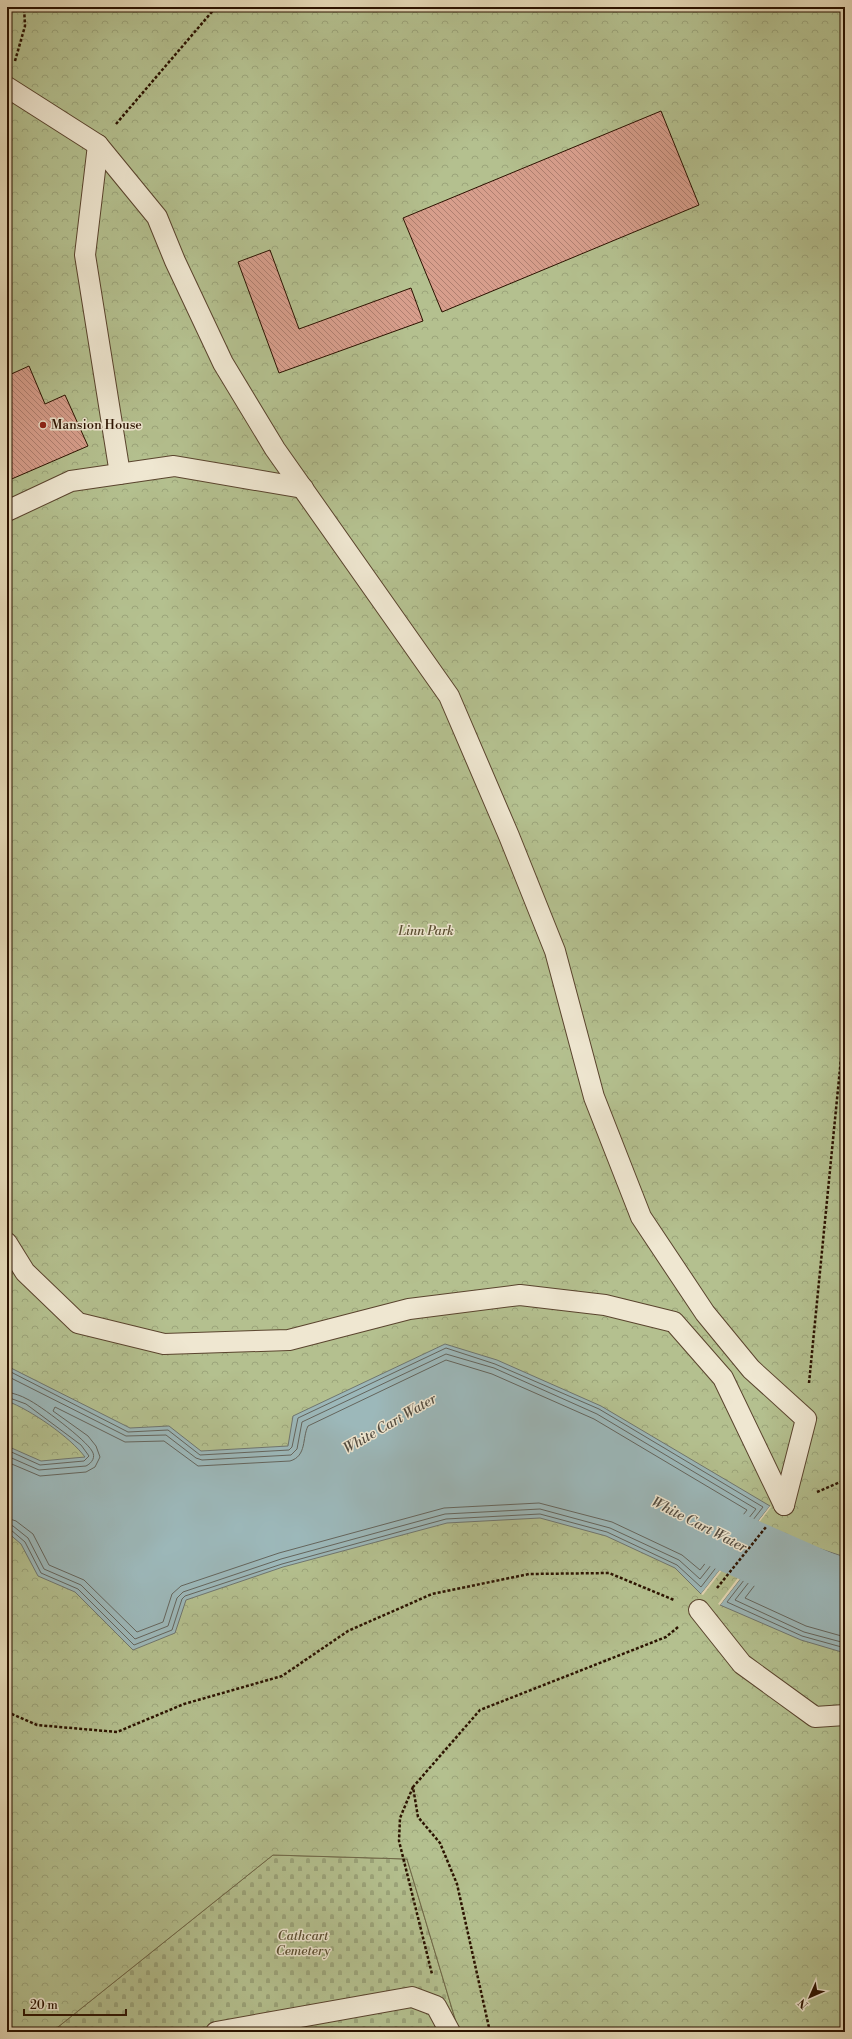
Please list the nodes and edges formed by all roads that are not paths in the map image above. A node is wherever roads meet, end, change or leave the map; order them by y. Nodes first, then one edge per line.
1 (7, 87) edge
2 (98, 145) junction
3 (120, 474) junction
4 (303, 488) junction
5 (7, 511) edge
6 (7, 1243) edge
7 (698, 1610) road end
8 (845, 1715) edge
9 (216, 2032) edge
10 (450, 2032) edge

1 - 2 lane
2 - 3 lane
2 - 4 lane
3 - 4 lane
3 - 5 lane
4 - 6 lane
7 - 8 lane
9 - 10 lane

